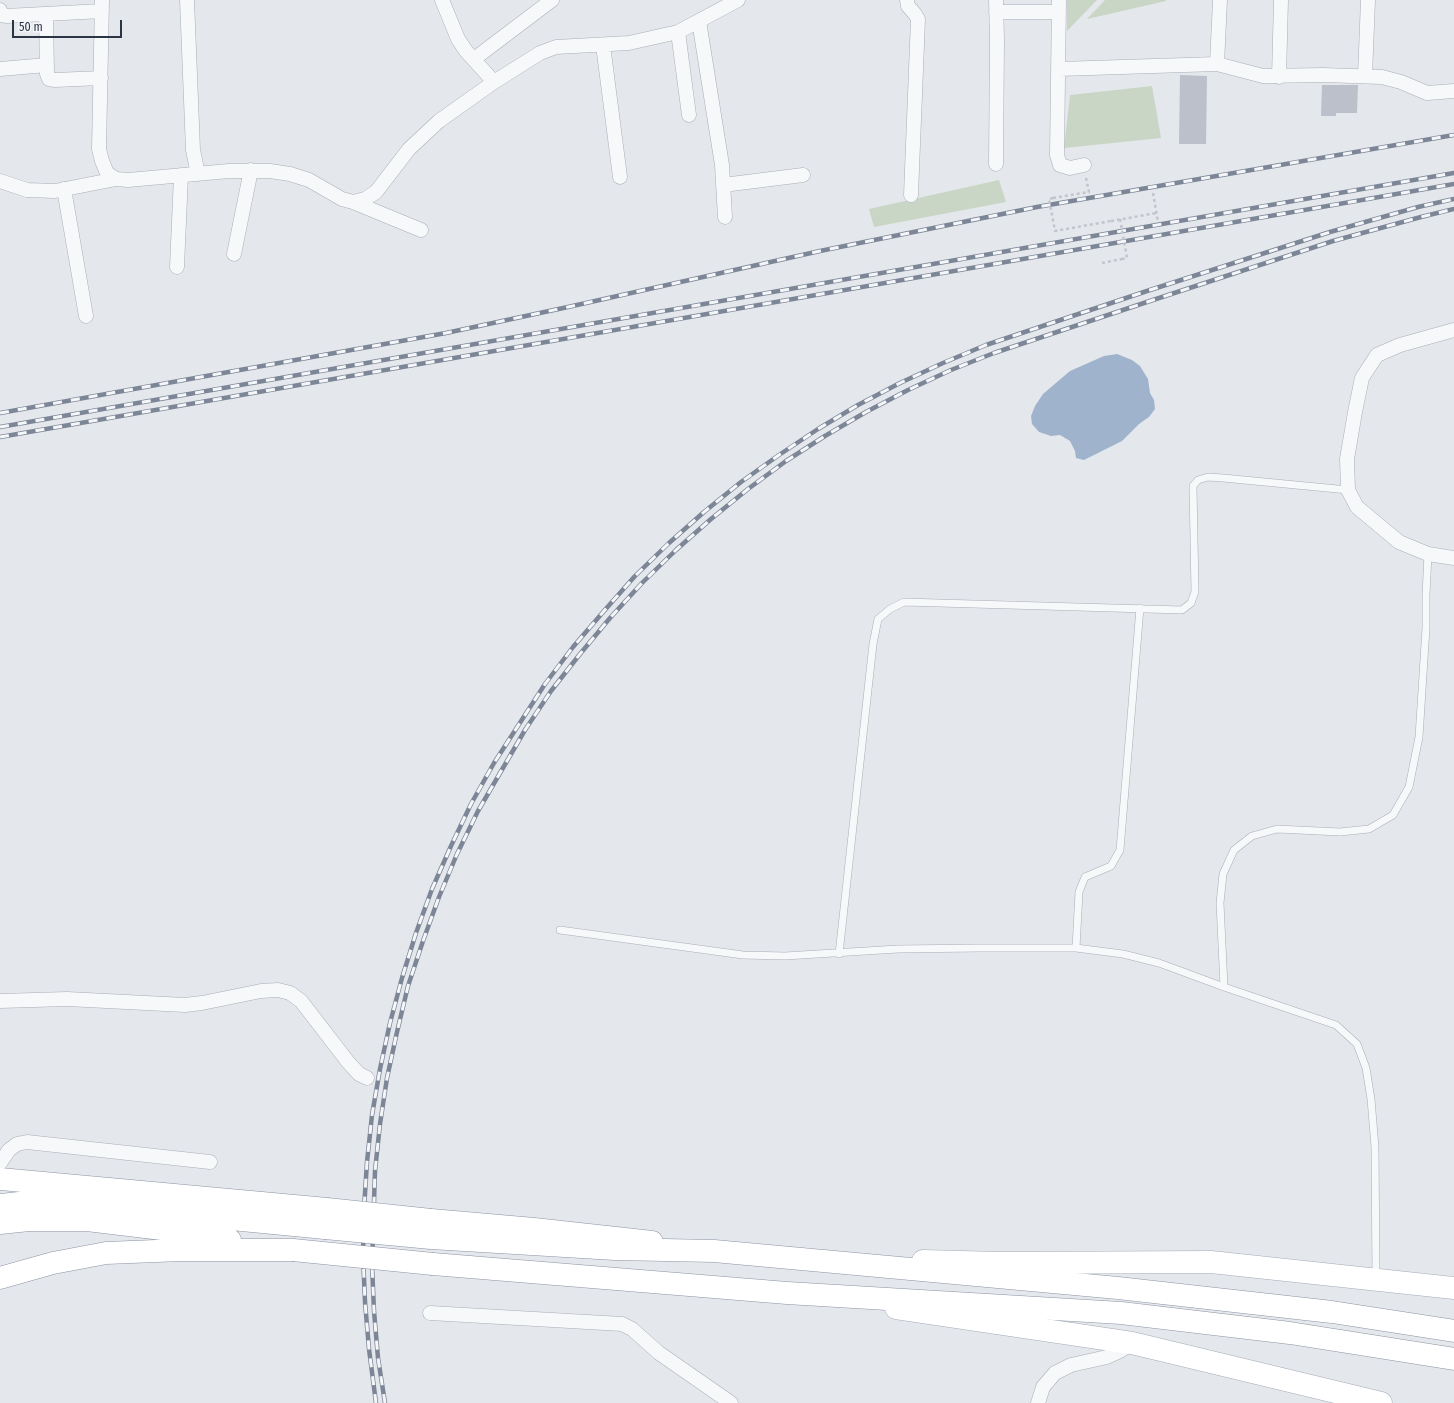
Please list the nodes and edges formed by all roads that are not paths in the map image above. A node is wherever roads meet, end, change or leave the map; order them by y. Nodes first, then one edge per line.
1 (187, 0) edge
2 (442, 0) edge
3 (552, 0) edge
4 (738, 0) edge
5 (908, 0) edge
6 (1220, 0) edge
7 (1281, 0) edge
8 (1368, 0) edge
9 (102, 6) edge
10 (996, 6) edge
11 (1059, 6) edge
12 (0, 10) edge
13 (46, 14) junction
14 (699, 21) junction
15 (678, 32) junction
16 (603, 45) junction
17 (1217, 64) junction
18 (47, 65) junction
19 (0, 69) edge
20 (1059, 69) junction
21 (485, 72) junction
22 (1279, 76) junction
23 (1365, 76) junction
24 (100, 78) junction
25 (1454, 91) edge
26 (689, 115) dead end
27 (996, 164) dead end
28 (1084, 165) road end
29 (197, 170) junction
30 (252, 170) junction
31 (108, 171) junction
32 (181, 175) junction
33 (803, 175) dead end
34 (620, 177) dead end
35 (0, 181) edge
36 (724, 185) junction
37 (64, 189) junction
38 (912, 195) dead end
39 (353, 202) junction
40 (725, 217) dead end
41 (421, 230) dead end
42 (234, 254) dead end
43 (177, 266) dead end
44 (86, 316) dead end
45 (1454, 330) edge
46 (1348, 490) junction
47 (1428, 554) junction
48 (1454, 558) edge
49 (1140, 608) junction
50 (560, 930) dead end
51 (1076, 948) junction
52 (839, 954) junction
53 (1224, 987) junction
54 (0, 1001) edge
55 (367, 1078) dead end
56 (210, 1162) dead end
57 (0, 1163) edge
58 (0, 1179) edge
59 (0, 1205) edge
60 (326, 1219) junction
61 (0, 1223) edge
62 (293, 1250) junction
63 (790, 1259) junction
64 (0, 1278) edge
65 (1376, 1280) junction
66 (1454, 1288) edge
67 (787, 1293) junction
68 (430, 1313) dead end
69 (1454, 1331) edge
70 (1132, 1343) junction
71 (1454, 1360) edge
72 (731, 1403) edge
73 (1038, 1403) edge
74 (1381, 1403) edge

1 - 29 street
2 - 21 street
3 - 21 street
4 - 14 street
5 - 38 street
6 - 17 street
7 - 22 street
8 - 23 street
9 - 13 street
9 - 24 street
10 - 11 street
10 - 27 street
11 - 20 street
12 - 13 street
13 - 18 street
14 - 15 street
14 - 36 street
15 - 16 street
15 - 26 street
16 - 21 street
16 - 34 street
17 - 20 street
17 - 22 street
18 - 19 street
18 - 24 street
20 - 28 street
21 - 39 street
22 - 23 street
23 - 25 street
24 - 31 street
29 - 30 street
29 - 32 street
30 - 39 street
30 - 42 street
31 - 32 street
31 - 37 street
32 - 43 street
33 - 36 street
35 - 37 street
36 - 40 street
37 - 44 street
39 - 41 street
45 - 46 street
46 - 47 street
46 - 49 lane
47 - 48 street
47 - 53 lane
49 - 51 lane
49 - 52 lane
50 - 52 lane
51 - 52 lane
51 - 53 lane
53 - 65 lane
54 - 55 street
56 - 57 street
58 - 60 main road
59 - 60 main road
60 - 63 main road, bridge
61 - 62 main road
62 - 64 main road
62 - 67 main road, bridge
63 - 65 main road
63 - 69 main road
65 - 66 main road
67 - 70 main road
67 - 71 main road
68 - 72 street
70 - 73 street
70 - 74 main road

